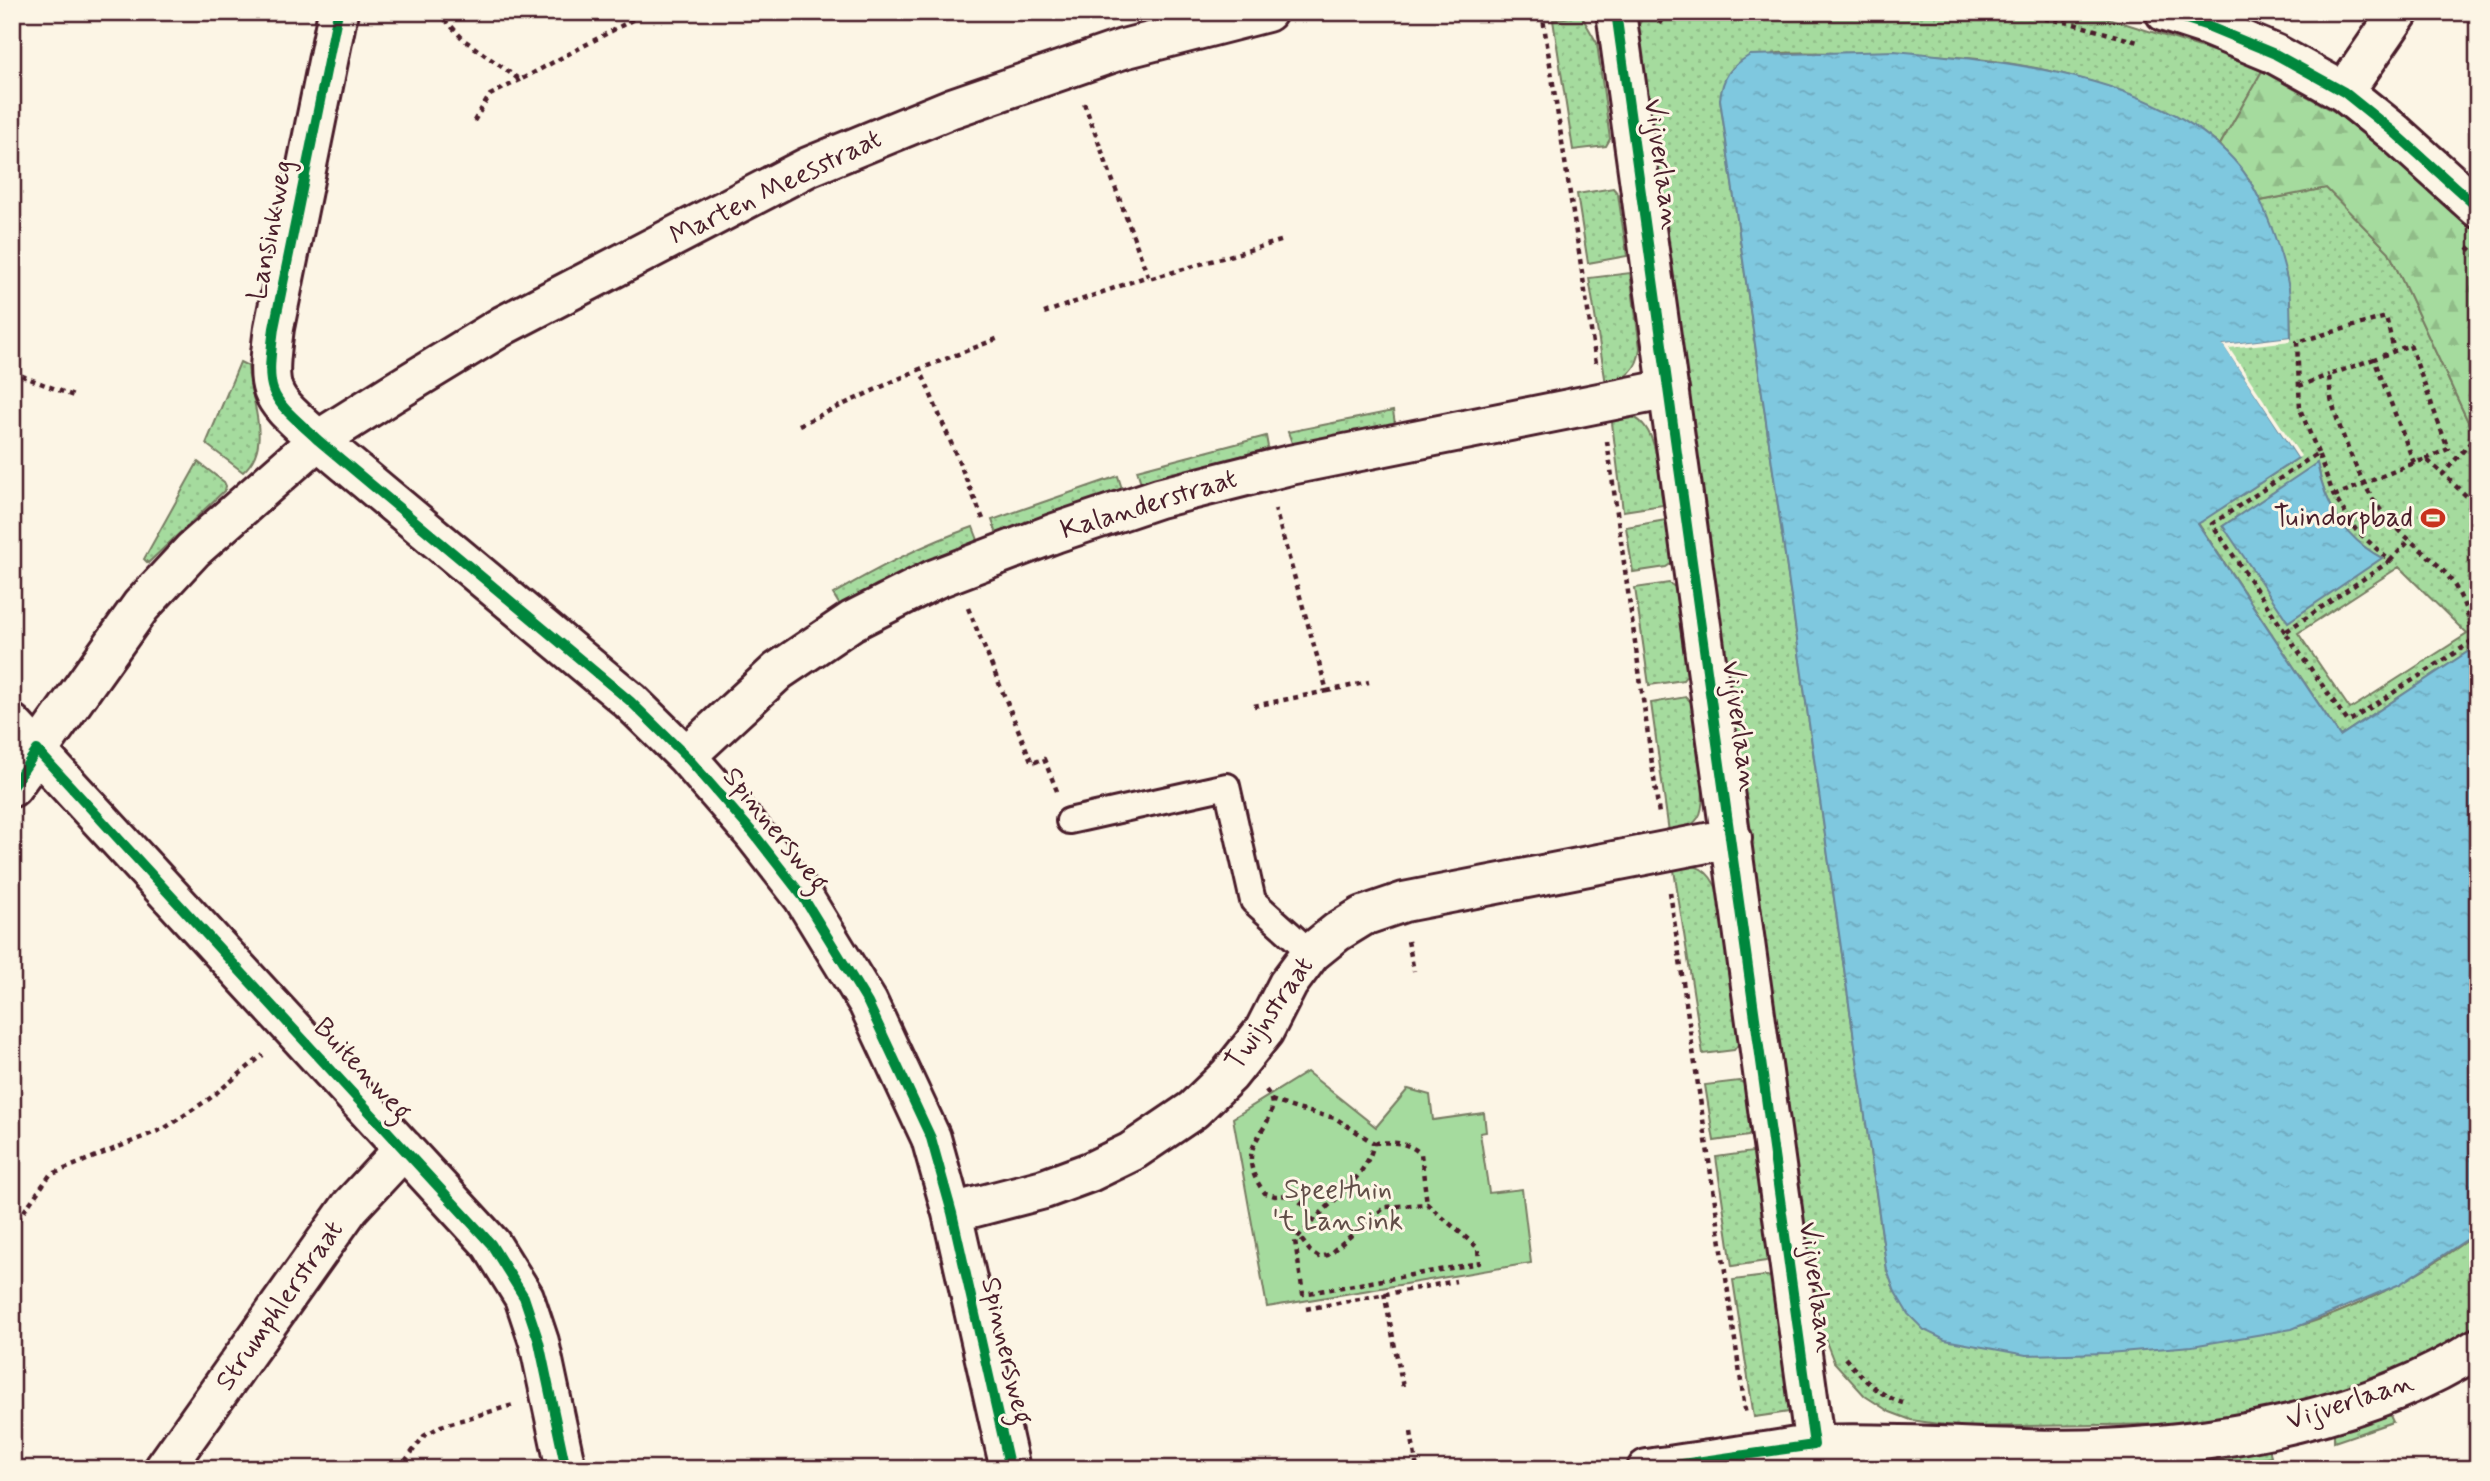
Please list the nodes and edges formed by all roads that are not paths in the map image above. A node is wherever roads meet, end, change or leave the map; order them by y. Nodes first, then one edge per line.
1 (338, 12) edge
2 (1267, 12) edge
3 (1616, 12) edge
4 (2165, 12) edge
5 (2399, 12) edge
6 (2344, 92) junction
7 (2468, 223) edge
8 (1669, 389) junction
9 (318, 440) junction
10 (25, 737) edge
11 (686, 756) junction
12 (12, 787) edge
13 (1069, 821) road end
14 (1732, 838) junction
15 (1311, 953) junction
16 (404, 1149) junction
17 (952, 1213) junction
18 (2478, 1348) edge
19 (1816, 1457) edge
20 (164, 1469) edge
21 (566, 1469) edge
22 (1010, 1469) edge
23 (1647, 1469) edge

1 - 9 street, Lansinkweg
2 - 9 street, Marten Meesstraat
3 - 8 street, Vijverlaan
4 - 6 street
5 - 6 street
6 - 7 street
8 - 11 street, Kalanderstraat
8 - 14 street, Vijverlaan
9 - 10 street
9 - 11 street, Spinnersweg
10 - 12 street
10 - 16 street, Buitenweg
11 - 17 street, Spinnersweg
13 - 15 lane
14 - 15 street, Twijnstraat
14 - 19 street, Vijverlaan
15 - 17 street, Twijnstraat
16 - 20 street, Strumphlerstraat
16 - 21 street, Buitenweg
17 - 22 street, Spinnersweg
18 - 19 street, Vijverlaan
19 - 23 street

